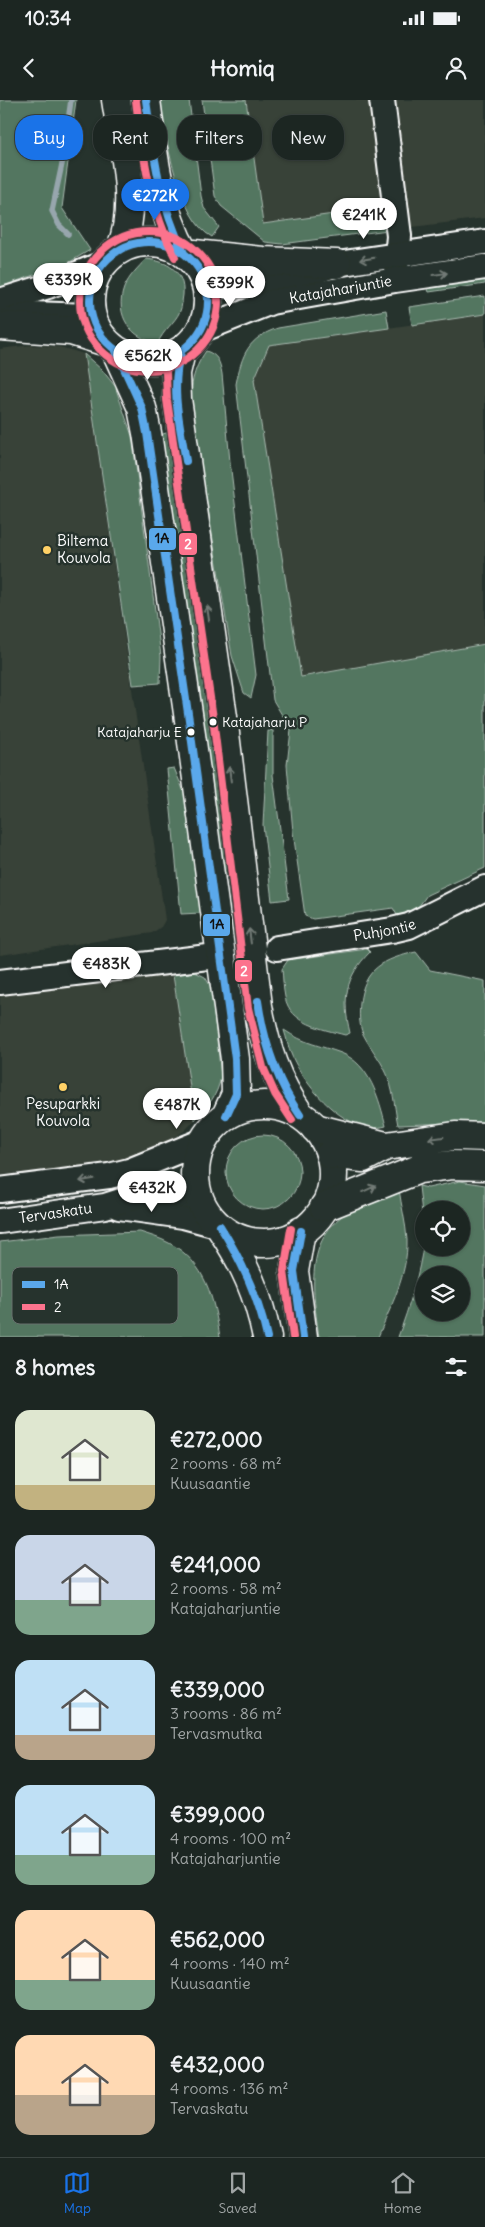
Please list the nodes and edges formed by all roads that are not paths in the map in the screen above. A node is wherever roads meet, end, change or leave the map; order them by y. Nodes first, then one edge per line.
1 (116, 100) edge
2 (146, 100) edge
3 (382, 100) edge
4 (485, 242) edge
5 (184, 253) junction
6 (398, 254) junction
7 (112, 256) junction
8 (337, 264) junction
9 (485, 267) edge
10 (395, 280) junction
11 (205, 281) junction
12 (0, 301) edge
13 (91, 316) junction
14 (0, 325) edge
15 (201, 330) junction
16 (111, 346) junction
17 (181, 352) junction
18 (485, 888) edge
19 (277, 948) dead end
20 (208, 957) dead end
21 (0, 982) edge
22 (226, 1116) junction
23 (308, 1121) junction
24 (485, 1137) edge
25 (203, 1141) junction
26 (386, 1146) junction
27 (330, 1154) junction
28 (485, 1166) edge
29 (0, 1190) edge
30 (200, 1198) junction
31 (105, 1206) junction
32 (324, 1207) junction
33 (0, 1221) edge
34 (220, 1226) junction
35 (301, 1231) junction
36 (267, 1337) edge
37 (303, 1337) edge

1 - 7 main road
2 - 5 main road
3 - 6 street
4 - 6 street, Katajaharjuntie
5 - 7 main road
5 - 8 main road
5 - 11 main road
6 -> 8 street, Katajaharjuntie
6 - 10 street
7 - 12 street
7 - 13 main road
8 - 11 street, Katajaharjuntie
10 -> 9 street, Katajaharjuntie
10 - 15 street, Katajaharjuntie
11 - 15 main road
13 - 14 street
13 - 16 main road
14 - 16 main road
15 - 17 main road
16 - 17 main road
16 - 22 main road
23 -> 17 main road
18 - 19 street, Puhjontie
20 - 21 street
22 - 23 main road
22 - 25 main road
23 - 26 main road
23 - 27 main road
24 -> 26 main road
25 -> 29 street, Tervaskatu
25 - 30 main road
26 - 27 main road
27 - 32 main road
32 -> 28 main road
30 - 31 street, Tervaskatu
30 - 34 main road
31 - 33 street, Tervaskatu
31 - 34 street
32 - 35 main road
34 - 35 main road
34 - 36 main road
35 - 37 main road

